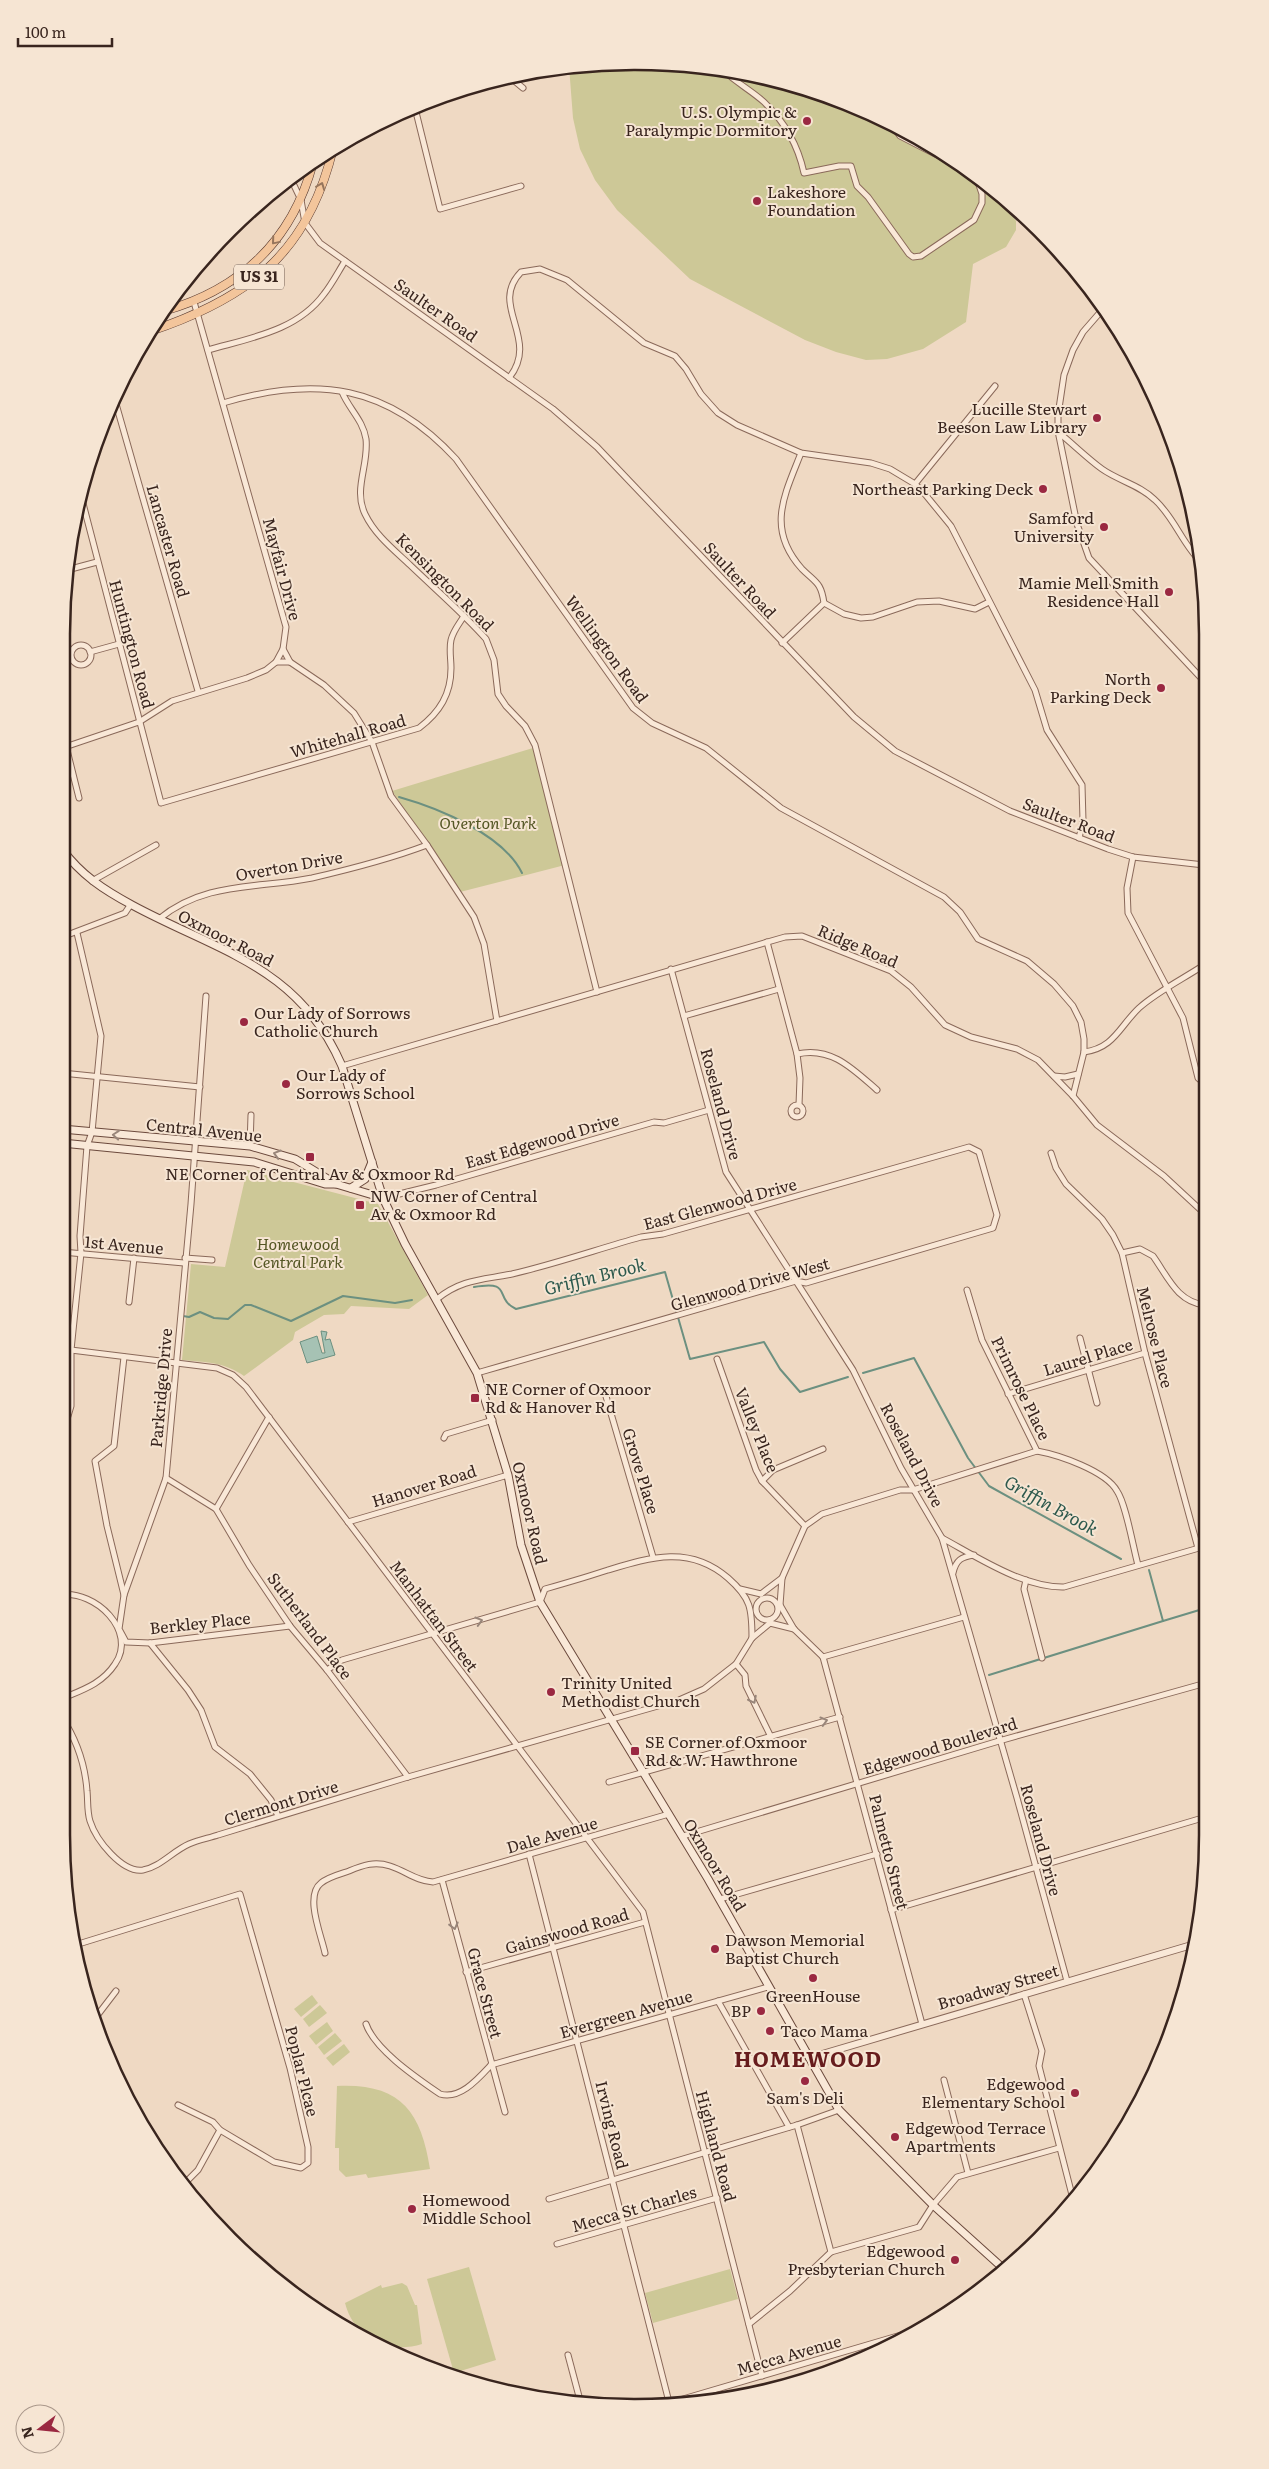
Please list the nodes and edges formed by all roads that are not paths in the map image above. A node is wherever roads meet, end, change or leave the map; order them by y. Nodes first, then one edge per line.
1 (733, 79) edge
2 (517, 83) edge
3 (523, 88) dead end
4 (416, 114) edge
5 (329, 160) edge
6 (310, 173) edge
7 (294, 185) edge
8 (521, 186) dead end
9 (981, 189) edge
10 (301, 200) junction
11 (304, 223) junction
12 (345, 261) junction
13 (194, 302) junction
14 (175, 308) edge
15 (198, 314) junction
16 (1099, 314) edge
17 (161, 327) edge
18 (208, 350) junction
19 (509, 378) junction
20 (995, 386) dead end
21 (342, 392) junction
22 (223, 403) junction
23 (117, 409) edge
24 (1058, 431) junction
25 (801, 453) junction
26 (915, 484) junction
27 (84, 509) edge
28 (1192, 551) edge
29 (97, 562) junction
30 (74, 568) edge
31 (989, 602) junction
32 (824, 603) junction
33 (464, 616) junction
34 (782, 643) junction
35 (119, 644) junction
36 (283, 649) junction
37 (90, 652) junction
38 (276, 662) junction
39 (290, 662) junction
40 (1199, 676) edge
41 (198, 691) junction
42 (139, 722) junction
43 (372, 742) junction
44 (70, 745) edge
45 (70, 767) edge
46 (79, 798) dead end
47 (161, 803) joint
48 (1079, 838) junction
49 (156, 845) dead end
50 (427, 845) junction
51 (1133, 857) junction
52 (70, 858) edge
53 (1199, 864) edge
54 (92, 882) junction
55 (131, 904) junction
56 (159, 920) junction
57 (76, 933) junction
58 (70, 935) edge
59 (767, 942) junction
60 (1199, 968) edge
61 (671, 970) junction
62 (1168, 988) junction
63 (779, 989) junction
64 (597, 992) junction
65 (206, 996) dead end
66 (684, 1016) junction
67 (496, 1021) junction
68 (1084, 1052) junction
69 (797, 1054) junction
70 (342, 1066) junction
71 (70, 1074) edge
72 (1078, 1074) junction
73 (1054, 1076) junction
74 (99, 1077) junction
75 (1199, 1079) edge
76 (200, 1087) junction
77 (876, 1090) dead end
78 (1073, 1096) junction
79 (799, 1105) dead end
80 (709, 1110) junction
81 (251, 1115) dead end
82 (70, 1130) edge
83 (92, 1132) junction
84 (195, 1142) junction
85 (70, 1144) edge
86 (87, 1146) junction
87 (250, 1146) junction
88 (1051, 1152) dead end
89 (194, 1156) junction
90 (372, 1162) junction
91 (336, 1184) junction
92 (351, 1188) junction
93 (383, 1198) junction
94 (1199, 1208) edge
95 (750, 1210) junction
96 (995, 1221) joint
97 (70, 1252) edge
98 (81, 1253) junction
99 (1122, 1253) junction
100 (134, 1258) junction
101 (184, 1260) junction
102 (212, 1260) dead end
103 (796, 1281) junction
104 (967, 1290) dead end
105 (437, 1299) junction
106 (129, 1302) dead end
107 (1199, 1304) edge
108 (1080, 1338) dead end
109 (71, 1350) junction
110 (1146, 1353) junction
111 (124, 1357) junction
112 (717, 1359) dead end
113 (175, 1364) junction
114 (1088, 1370) junction
115 (477, 1373) junction
116 (605, 1393) dead end
117 (1008, 1394) junction
118 (1097, 1403) dead end
119 (70, 1411) edge
120 (269, 1417) junction
121 (493, 1420) junction
122 (444, 1438) dead end
123 (823, 1449) dead end
124 (1037, 1451) junction
125 (508, 1475) junction
126 (166, 1478) junction
127 (762, 1481) junction
128 (913, 1490) junction
129 (216, 1509) junction
130 (348, 1522) junction
131 (804, 1526) junction
132 (942, 1538) junction
133 (1198, 1548) joint
134 (974, 1555) junction
135 (653, 1557) junction
136 (1138, 1565) junction
137 (953, 1576) junction
138 (782, 1578) junction
139 (1026, 1580) junction
140 (740, 1588) junction
141 (124, 1595) junction
142 (70, 1596) edge
143 (762, 1597) junction
144 (540, 1602) junction
145 (779, 1606) junction
146 (754, 1611) junction
147 (964, 1617) junction
148 (770, 1621) junction
149 (290, 1626) junction
150 (119, 1629) junction
151 (794, 1629) junction
152 (432, 1634) junction
153 (752, 1638) junction
154 (150, 1642) junction
155 (824, 1657) junction
156 (1042, 1658) dead end
157 (736, 1664) junction
158 (327, 1670) junction
159 (1199, 1685) edge
160 (70, 1696) edge
161 (840, 1717) junction
162 (612, 1720) junction
163 (70, 1729) edge
164 (771, 1737) junction
165 (999, 1741) junction
166 (518, 1748) junction
167 (642, 1772) junction
168 (408, 1777) junction
169 (609, 1782) dead end
170 (859, 1783) junction
171 (669, 1814) junction
172 (278, 1816) junction
173 (1199, 1819) edge
174 (683, 1836) junction
175 (587, 1837) junction
176 (529, 1854) junction
177 (877, 1854) junction
178 (1036, 1868) junction
179 (442, 1880) junction
180 (720, 1899) junction
181 (891, 1910) junction
182 (645, 1922) junction
183 (81, 1943) edge
184 (1188, 1946) edge
185 (554, 1947) junction
186 (325, 1953) dead end
187 (466, 1972) junction
188 (1066, 1981) junction
189 (768, 1987) junction
190 (116, 1991) dead end
191 (1024, 1994) junction
192 (718, 2001) junction
193 (99, 2013) edge
194 (669, 2016) junction
195 (366, 2024) dead end
196 (922, 2024) junction
197 (578, 2041) junction
198 (809, 2058) junction
199 (491, 2065) junction
200 (944, 2080) dead end
201 (178, 2105) dead end
202 (839, 2110) junction
203 (505, 2112) dead end
204 (796, 2125) junction
205 (788, 2127) junction
206 (220, 2130) junction
207 (1058, 2148) junction
208 (705, 2152) junction
209 (968, 2173) junction
210 (613, 2178) junction
211 (188, 2180) edge
212 (1071, 2192) edge
213 (717, 2198) junction
214 (549, 2199) dead end
215 (933, 2205) junction
216 (625, 2224) junction
217 (557, 2244) dead end
218 (830, 2252) junction
219 (999, 2265) edge
220 (749, 2324) junction
221 (888, 2339) edge
222 (568, 2355) dead end
223 (762, 2376) junction
224 (579, 2396) edge
225 (694, 2396) edge
226 (667, 2398) edge

1 - 9 street
2 - 3 street
4 - 8 street
11 -> 5 main road, US 31
6 - 10 main road, US 31
7 - 10 street
10 - 11 street
10 -> 13 main road, US 31
11 - 12 street, Saulter Road
11 - 15 main road, US 31
12 - 18 street
12 - 19 street, Saulter Road
13 - 14 main road, US 31
13 - 15 street, Mayfair Drive
15 - 17 main road, US 31
15 - 18 street, Mayfair Drive
16 - 24 street
18 - 22 street, Mayfair Drive
19 - 25 street
19 - 34 street, Saulter Road
20 - 26 street
21 - 22 street, Wellington Road
21 - 33 street, Kensington Road
21 - 68 street, Wellington Road
22 - 36 street, Mayfair Drive
23 - 41 street, Lancaster Road
24 - 28 street
24 - 40 street
25 - 26 street
25 - 32 street
26 - 31 street
27 - 29 street, Huntington Road
29 - 30 street
29 - 35 street, Huntington Road
31 - 32 street
31 - 48 street
32 - 34 street
33 - 43 street, Whitehall Road
33 - 64 street, Kensington Road
34 - 48 street, Saulter Road
35 - 37 street
35 - 42 street, Huntington Road
36 - 38 street
36 - 39 street
37 - 37 street
38 - 39 street
38 - 41 street
39 - 43 street
41 - 42 street
42 - 44 street
42 - 47 street, Huntington Road
43 - 47 street, Whitehall Road
43 - 50 street
45 - 46 street
48 - 51 street, Saulter Road
49 - 54 street
50 - 56 street, Overton Drive
50 - 67 street
51 - 53 street, Saulter Road
51 - 62 street
52 - 54 main road, Oxmoor Road
54 - 55 main road, Oxmoor Road
55 - 56 main road, Oxmoor Road
55 - 57 street
56 - 70 main road, Oxmoor Road
57 - 58 street
57 - 74 street
59 - 61 street, Ridge Road
59 - 63 street
59 - 73 street, Ridge Road
60 - 62 street
61 - 64 street, Ridge Road
61 - 66 street, Roseland Drive
62 - 68 street
62 - 75 street
63 - 66 street
63 - 69 street
64 - 67 street, Ridge Road
65 - 76 street, Parkridge Drive
66 - 80 street, Roseland Drive
67 - 70 street, Ridge Road
68 - 72 street
69 - 77 street
69 - 79 street
70 - 90 main road, Oxmoor Road
71 - 74 street
72 - 73 street
72 - 78 street
73 - 78 street, Ridge Road
74 - 76 street
74 - 83 street
76 - 84 street, Parkridge Drive
78 - 94 street, Ridge Road
80 - 93 street, East Edgewood Drive
80 - 95 street, Roseland Drive
81 - 87 street
82 - 83 main road, Central Avenue
84 -> 83 main road, Central Avenue
83 - 86 street
84 - 87 main road, Central Avenue
84 - 89 street, Parkridge Drive
85 - 86 main road, Central Avenue
86 - 89 main road, Central Avenue
86 - 98 street
91 -> 87 main road, Central Avenue
88 - 99 street, Melrose Place
89 - 91 main road, Central Avenue
89 - 101 street, Parkridge Drive
90 - 92 main road
90 - 93 main road, Oxmoor Road
91 - 92 main road, Central Avenue
92 - 93 main road, Central Avenue
93 - 105 main road, Oxmoor Road
95 - 96 street, East Glenwood Drive
95 - 103 street, Roseland Drive
95 - 105 street, East Glenwood Drive
96 - 103 street, Glenwood Drive West
97 - 98 street, 1st Avenue
98 - 100 street, 1st Avenue
98 - 109 street
99 - 107 street
99 - 110 street, Melrose Place
100 - 101 street, 1st Avenue
100 - 106 street
101 - 102 street, 1st Avenue
101 - 113 street, Parkridge Drive
103 - 115 street, Glenwood Drive West
103 - 128 street, Roseland Drive
104 - 117 street, Primrose Place
105 - 115 main road, Oxmoor Road
108 - 114 street
109 - 111 street, Manhattan Street
109 - 119 street
110 - 114 street, Laurel Place
110 - 133 street, Melrose Place
111 - 113 street, Manhattan Street
111 - 141 street
112 - 127 street, Valley Place
113 - 120 street, Manhattan Street
113 - 126 street, Parkridge Drive
114 - 117 street, Laurel Place
114 - 118 street
115 - 121 main road, Oxmoor Road
116 - 135 street, Grove Place
117 - 124 street, Primrose Place
120 - 129 street
120 - 130 street, Manhattan Street
121 - 122 street
121 - 125 main road, Oxmoor Road
123 - 127 street
124 - 128 street
124 - 136 street, Primrose Place
125 - 130 street, Hanover Road
125 - 144 main road, Oxmoor Road
126 - 129 street, Sutherland Place
126 - 141 street, Parkridge Drive
127 - 131 street, Valley Place
128 - 131 street
128 - 132 street, Roseland Drive
129 - 149 street, Sutherland Place
130 - 152 street, Manhattan Street
131 - 138 street
132 - 134 street
132 - 137 street, Roseland Drive
133 - 136 street
134 - 137 street
134 - 139 street
135 - 140 street
135 - 144 street
136 - 139 street
137 - 147 street, Roseland Drive
138 - 143 street
138 - 145 street
139 - 156 street
140 - 143 street
140 - 146 street
141 - 150 street, Parkridge Drive
142 - 150 street
143 - 145 street
143 - 146 street
152 -> 144 street
144 - 162 main road, Oxmoor Road
145 - 148 street
145 - 151 street
146 - 148 street
146 - 153 street
147 - 155 street
147 - 165 street, Roseland Drive
148 - 151 street
148 - 153 street
149 - 154 street, Berkley Place
149 - 158 street, Sutherland Place
150 - 154 street, Berkley Place
150 - 160 street, Parkridge Drive
151 - 155 street
152 - 158 street
152 - 166 street, Manhattan Street
153 - 157 street
154 - 172 street
155 - 161 street, Palmetto Street
157 - 162 street, Clermont Drive
157 -> 164 street
158 - 168 street, Sutherland Place
159 - 165 street, Edgewood Boulevard
164 -> 161 street
161 - 170 street, Palmetto Street
162 - 166 street, Clermont Drive
162 - 167 main road, Oxmoor Road
163 - 172 street, Clermont Drive
164 - 167 street
165 - 170 street, Edgewood Boulevard
165 - 178 street, Roseland Drive
166 - 168 street, Clermont Drive
166 - 175 street, Manhattan Street
167 - 169 street
167 - 171 main road, Oxmoor Road
168 - 172 street, Clermont Drive
170 - 174 street, Edgewood Boulevard
170 - 177 street, Palmetto Street
171 - 174 main road, Oxmoor Road
171 - 175 street, Dale Avenue
173 - 178 street
174 - 180 main road, Oxmoor Road
175 - 176 street, Dale Avenue
175 - 182 street, Manhattan Street
176 - 179 street, Dale Avenue
176 - 185 street, Irving Road
177 - 180 street
177 - 181 street, Palmetto Street
178 - 181 street
178 - 188 street, Roseland Drive
179 - 186 street, Dale Avenue
179 -> 187 street, Grace Street
180 - 189 main road, Oxmoor Road
181 - 196 street, Palmetto Street
182 - 185 street, Gainswood Road
182 - 194 street, Highland Road
183 - 206 street, Poplar Plcae
184 - 188 street, Broadway Street
185 - 187 street, Gainswood Road
185 - 197 street, Irving Road
187 - 199 street, Grace Street
188 - 191 street, Broadway Street
189 - 192 street, Evergreen Avenue
189 - 198 main road, Oxmoor Road
190 - 193 street
191 - 196 street, Broadway Street
191 - 207 street
192 - 194 street, Evergreen Avenue
192 - 205 street
194 - 197 street, Evergreen Avenue
194 - 208 street, Highland Road
195 - 199 street
196 - 198 street, Broadway Street
197 - 199 street, Evergreen Avenue
197 - 210 street, Irving Road
198 - 202 main road, Oxmoor Road
199 - 203 street, Grace Street
200 - 209 street
201 - 206 street
202 - 204 street
202 - 215 main road, Oxmoor Road
204 - 205 street
204 - 218 street
205 - 208 street
206 - 211 street
207 - 209 street
207 - 212 street
208 - 210 street
208 - 213 street, Highland Road
209 - 215 street
210 - 214 street
210 - 216 street, Irving Road
213 - 216 street, Mecca St Charles
213 - 220 street, Highland Road
215 - 218 street
215 - 219 main road, Oxmoor Road
216 - 217 street, Mecca St Charles
216 - 226 street, Irving Road
218 - 220 street
220 - 223 street, Highland Road
221 - 223 street, Mecca Avenue
222 - 224 street
223 - 225 street, Mecca Avenue

